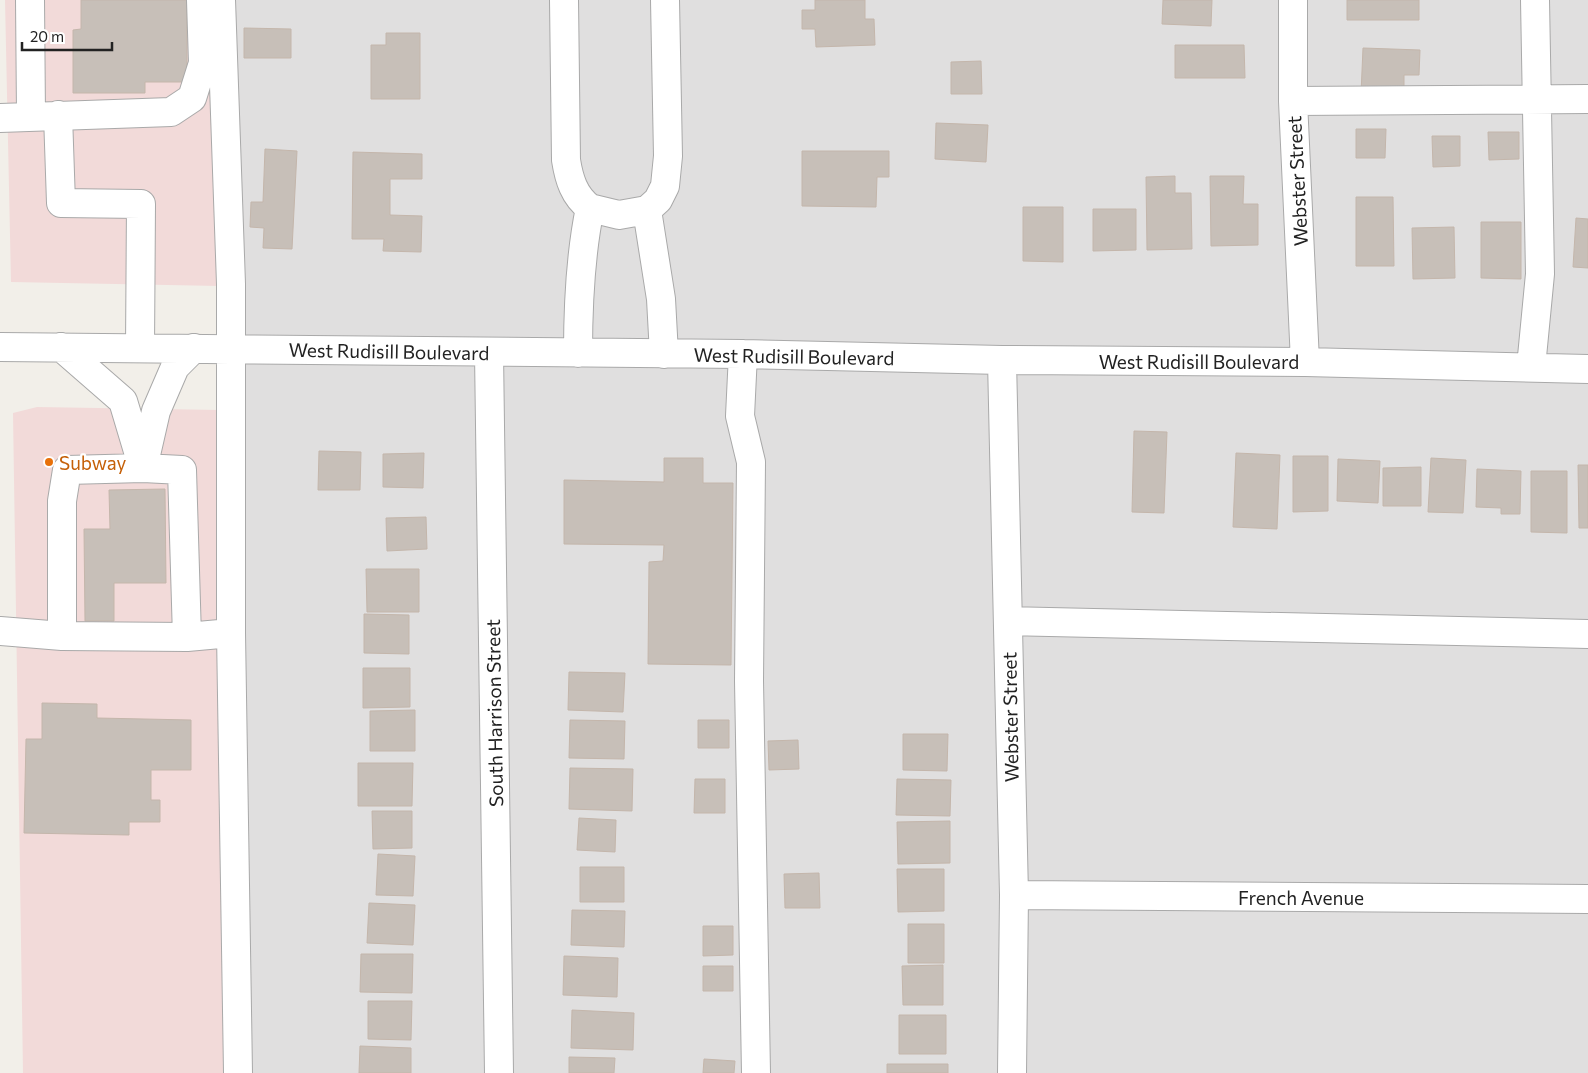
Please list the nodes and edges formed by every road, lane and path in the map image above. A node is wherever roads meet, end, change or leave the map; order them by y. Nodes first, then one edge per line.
1 (30, 0) edge
2 (201, 0) edge
3 (221, 0) edge
4 (564, 0) edge
5 (665, 0) edge
6 (1293, 0) edge
7 (1535, 0) edge
8 (1535, 98) junction
9 (1588, 99) edge
10 (1293, 101) junction
11 (31, 115) junction
12 (58, 115) junction
13 (0, 118) edge
14 (590, 208) junction
15 (647, 210) junction
16 (0, 346) edge
17 (61, 347) junction
18 (232, 347) junction
19 (140, 348) junction
20 (194, 348) junction
21 (489, 353) junction
22 (578, 353) junction
23 (664, 354) junction
24 (742, 354) junction
25 (1002, 360) junction
26 (1305, 362) junction
27 (1531, 367) junction
28 (1588, 369) edge
29 (143, 468) junction
30 (1008, 620) junction
31 (0, 631) edge
32 (231, 633) junction
33 (1588, 634) edge
34 (62, 636) junction
35 (187, 637) junction
36 (1014, 895) junction
37 (1588, 898) edge
38 (238, 1073) edge
39 (499, 1073) edge
40 (756, 1073) edge
41 (1012, 1073) edge

1 - 11 street
2 - 12 street
3 - 18 street
4 - 14 street
5 - 15 street
6 - 10 street, Webster Street
7 - 8 street
8 - 9 street
8 - 10 street
8 - 27 street
10 - 26 street, Webster Street
11 - 12 street
11 - 13 street
12 - 19 street
14 - 15 street
14 - 22 street
15 - 23 street
16 - 17 street, West Rudisill Boulevard
17 - 19 street, West Rudisill Boulevard
17 - 29 street
18 - 20 street, West Rudisill Boulevard
18 - 21 street, West Rudisill Boulevard
18 - 32 street
19 - 20 street, West Rudisill Boulevard
20 - 29 street
21 - 22 street, West Rudisill Boulevard
21 - 39 street, South Harrison Street
22 - 23 street, West Rudisill Boulevard
23 - 24 street, West Rudisill Boulevard
24 - 25 street, West Rudisill Boulevard
24 - 40 street
25 - 26 street, West Rudisill Boulevard
25 - 30 street, Webster Street
26 - 27 street, West Rudisill Boulevard
27 - 28 street, West Rudisill Boulevard
29 - 34 street
29 - 35 street
30 - 33 street
30 - 36 street, Webster Street
31 - 34 street
32 - 35 street
32 - 38 street
34 - 35 street
36 - 37 street, French Avenue
36 - 41 street, Webster Street

